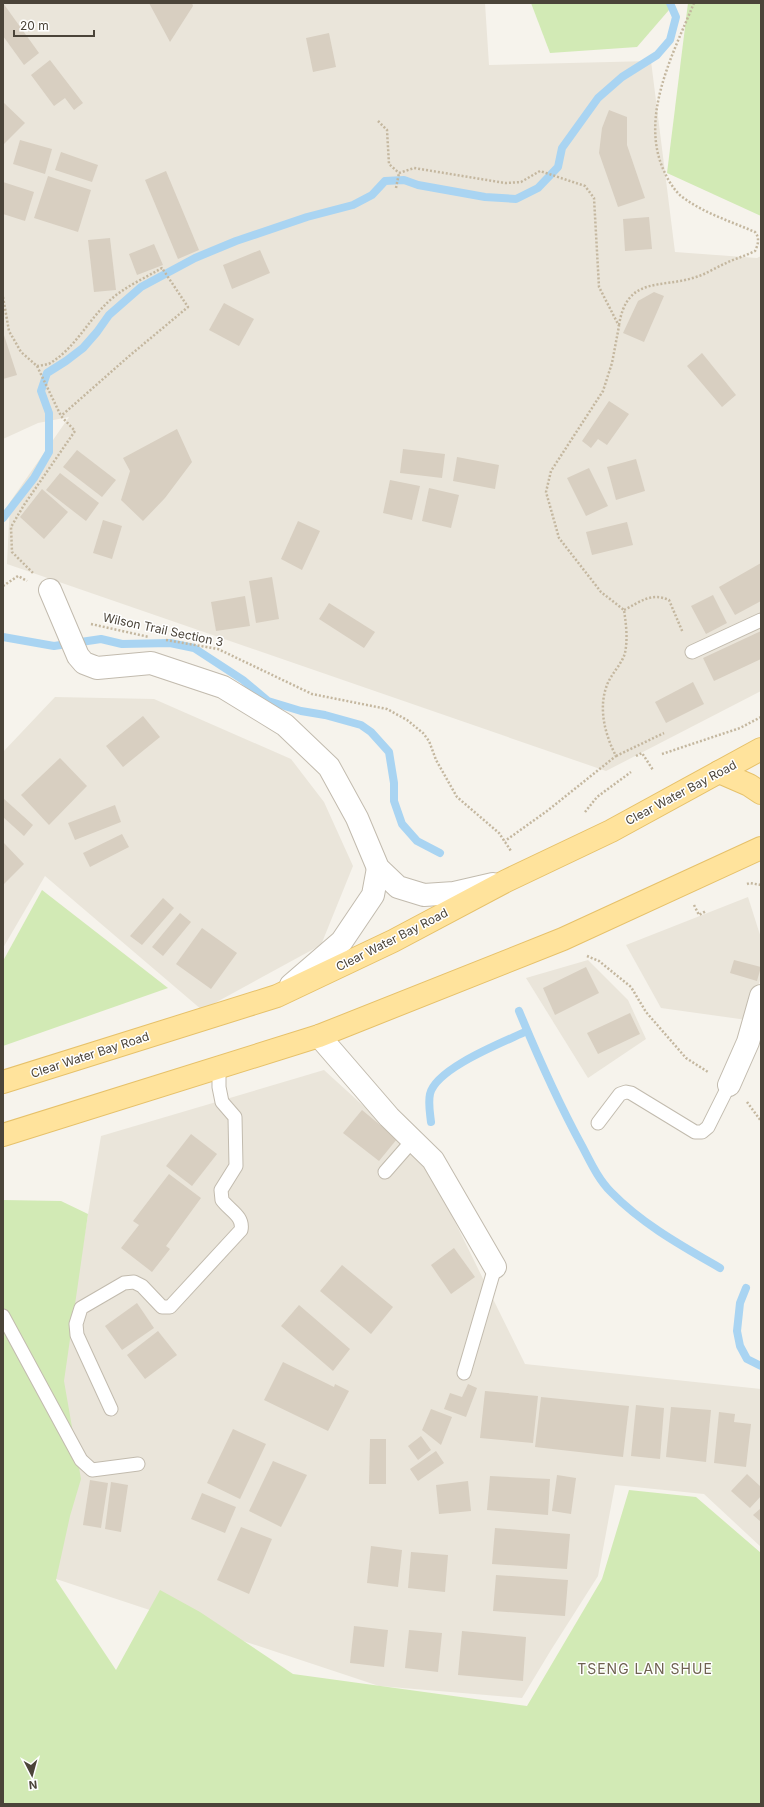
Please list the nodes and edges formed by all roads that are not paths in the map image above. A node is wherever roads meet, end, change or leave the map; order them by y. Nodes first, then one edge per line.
1 (50, 590) road end
2 (761, 620) edge
3 (692, 652) road end
4 (761, 749) edge
5 (719, 772) junction
6 (761, 792) edge
7 (761, 848) edge
8 (378, 868) junction
9 (506, 881) junction
10 (277, 996) junction
11 (761, 996) edge
12 (319, 1036) junction
13 (219, 1068) junction
14 (3, 1082) edge
15 (728, 1085) joint
16 (598, 1123) dead end
17 (3, 1135) edge
18 (413, 1140) junction
19 (385, 1172) dead end
20 (495, 1267) joint
21 (3, 1316) edge
22 (464, 1373) dead end
23 (111, 1409) dead end
24 (138, 1464) dead end

1 - 8 street
2 - 3 lane
4 - 5 main road, Clear Water Bay Road
5 - 6 main road
5 - 9 main road, Clear Water Bay Road
7 - 12 main road
8 - 9 street
8 - 10 street
9 - 10 main road, Clear Water Bay Road
10 - 14 main road, Clear Water Bay Road
11 - 15 street
12 - 13 main road
12 - 18 street
13 - 17 main road
13 - 23 lane
15 - 16 lane
18 - 19 lane
18 - 20 street
20 - 22 lane
21 - 24 lane

